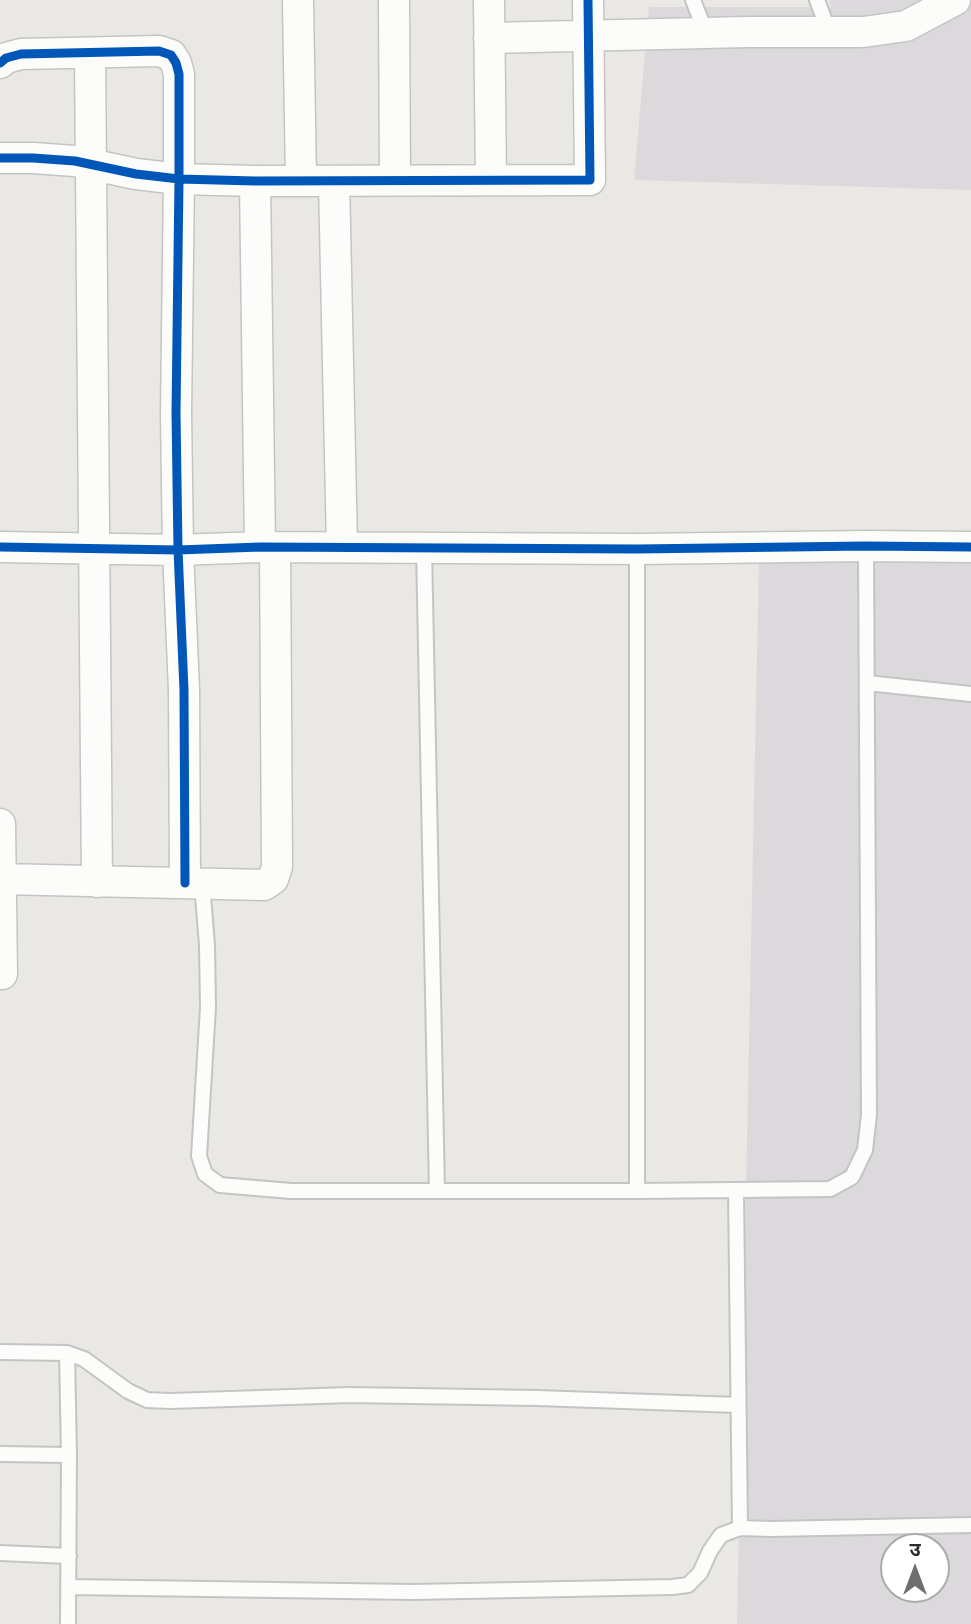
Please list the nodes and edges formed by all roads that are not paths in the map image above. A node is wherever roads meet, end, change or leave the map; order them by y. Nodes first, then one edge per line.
1 (298, 0) edge
2 (394, 0) edge
3 (489, 0) edge
4 (588, 0) edge
5 (693, 0) edge
6 (817, 0) edge
7 (955, 0) edge
8 (829, 32) junction
9 (706, 33) junction
10 (589, 36) junction
11 (489, 38) junction
12 (90, 53) junction
13 (0, 63) edge
14 (0, 158) edge
15 (90, 165) junction
16 (179, 179) junction
17 (395, 180) junction
18 (491, 180) junction
19 (255, 181) junction
20 (301, 181) junction
21 (334, 181) junction
22 (866, 545) junction
23 (0, 547) edge
24 (267, 547) junction
25 (342, 547) junction
26 (971, 547) edge
27 (94, 548) junction
28 (424, 548) junction
29 (638, 548) junction
30 (178, 550) junction
31 (867, 682) junction
32 (971, 694) edge
33 (0, 824) edge
34 (1, 879) edge
35 (97, 882) junction
36 (193, 883) junction
37 (2, 974) dead end
38 (736, 1190) junction
39 (436, 1191) junction
40 (637, 1191) junction
41 (0, 1352) edge
42 (67, 1353) junction
43 (738, 1405) junction
44 (0, 1454) edge
45 (69, 1455) junction
46 (971, 1525) edge
47 (740, 1528) junction
48 (0, 1553) edge
49 (69, 1556) junction
50 (68, 1587) junction
51 (68, 1624) edge

1 - 20 street
2 - 17 street
3 - 11 street
4 - 10 street
5 - 9 lane
6 - 8 lane
7 - 8 street
8 - 9 street
9 - 10 street
10 - 11 street
10 - 18 street
11 - 18 street
12 - 13 street
12 - 15 street
12 - 16 street
14 - 15 street
15 - 16 street
15 - 27 street
16 - 19 street
16 - 30 street
17 - 18 street
17 - 21 street
19 - 20 street
19 - 24 street
20 - 21 street
21 - 25 street
22 - 26 street
22 - 29 street
22 - 31 lane
23 - 27 street
24 - 25 street
24 - 30 street
24 - 36 street
25 - 28 street
27 - 30 street
27 - 35 street
28 - 29 street
28 - 39 lane
29 - 40 lane
30 - 36 street
31 - 32 lane
31 - 38 lane
33 - 34 street
34 - 35 street
34 - 37 street
35 - 36 street
36 - 39 lane
38 - 40 lane
38 - 43 lane
39 - 40 lane
41 - 42 lane
42 - 43 lane
42 - 45 lane
43 - 47 lane
44 - 45 lane
45 - 49 lane
46 - 47 lane
47 - 50 lane
48 - 49 lane
49 - 50 lane
50 - 51 lane

